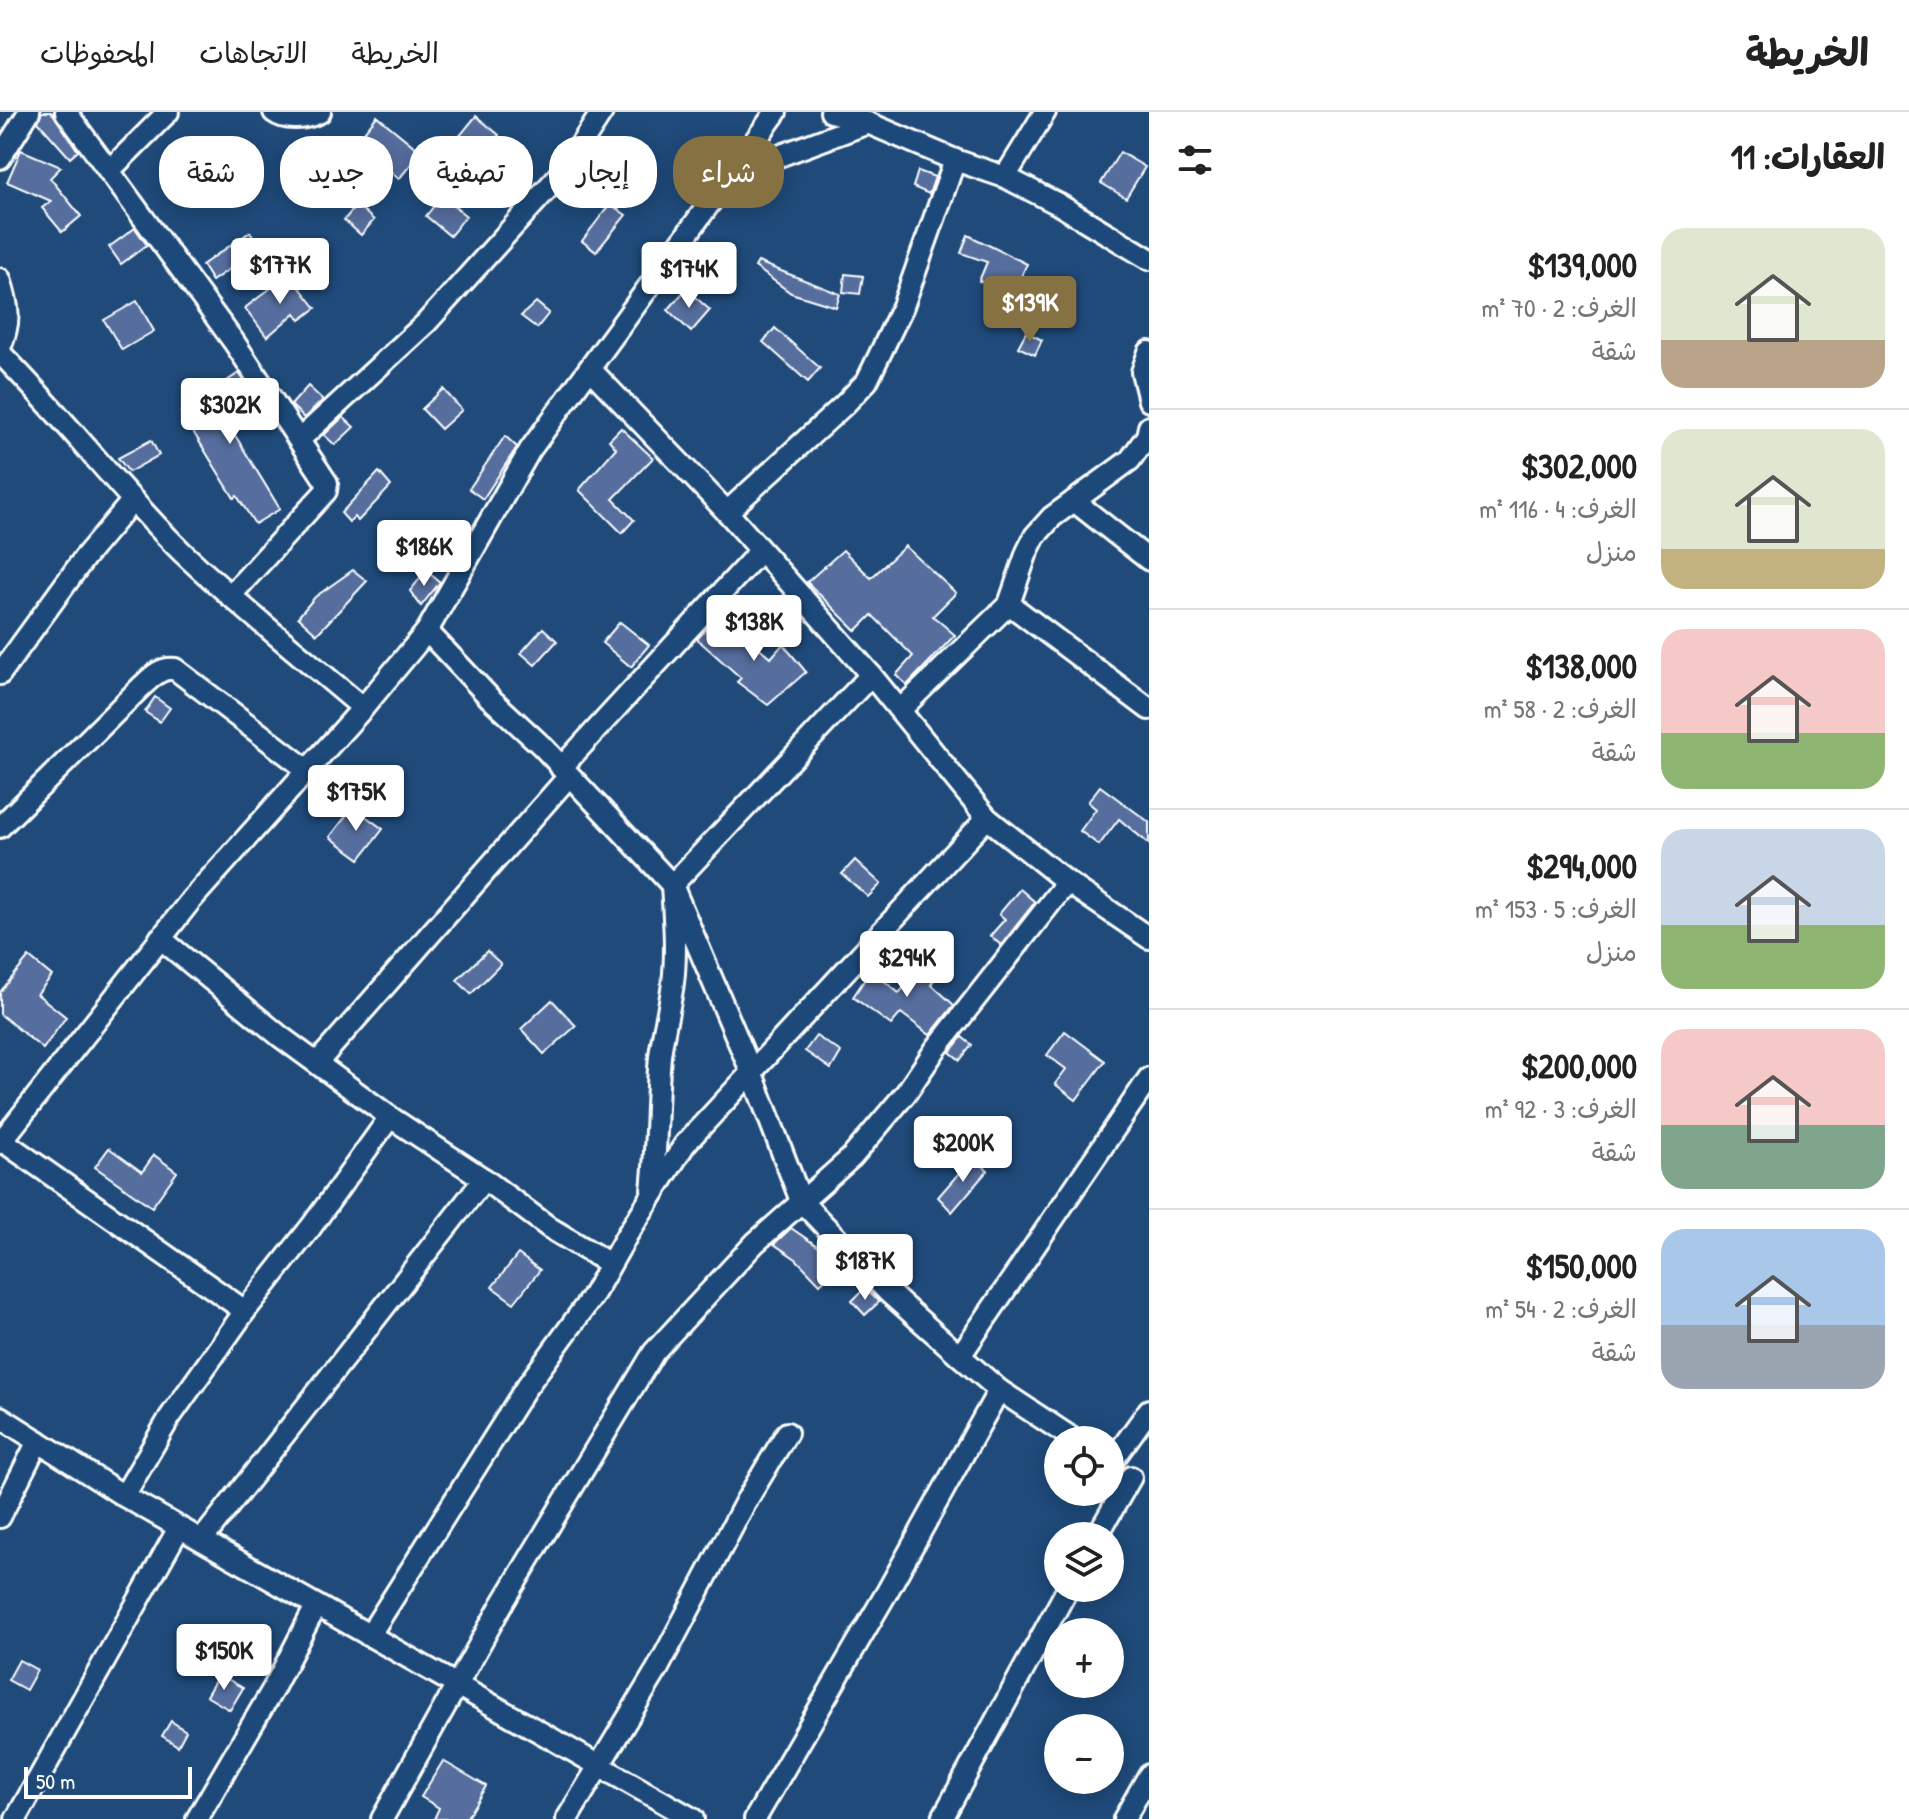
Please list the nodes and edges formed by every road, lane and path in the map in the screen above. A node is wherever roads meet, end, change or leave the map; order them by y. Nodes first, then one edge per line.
1 (29, 112) edge
2 (66, 112) edge
3 (168, 112) edge
4 (274, 112) edge
5 (320, 112) edge
6 (602, 112) edge
7 (776, 112) edge
8 (831, 112) edge
9 (1045, 112) edge
10 (868, 123) junction
11 (759, 136) edge
12 (784, 154) edge
13 (0, 158) edge
14 (955, 160) junction
15 (109, 171) junction
16 (1005, 177) junction
17 (707, 208) edge
18 (1149, 259) edge
19 (0, 279) edge
20 (0, 351) edge
21 (1149, 352) edge
22 (590, 369) junction
23 (1149, 401) edge
24 (1149, 427) edge
25 (299, 440) junction
26 (133, 500) junction
27 (1074, 501) junction
28 (727, 512) junction
29 (760, 551) junction
30 (1149, 560) edge
31 (230, 596) junction
32 (1009, 604) junction
33 (427, 631) junction
34 (0, 674) edge
35 (871, 675) junction
36 (363, 708) junction
37 (1149, 709) edge
38 (900, 710) junction
39 (306, 769) junction
40 (565, 772) junction
41 (987, 818) junction
42 (0, 827) edge
43 (1067, 882) junction
44 (672, 885) junction
45 (160, 938) junction
46 (1149, 938) edge
47 (317, 1063) junction
48 (751, 1071) junction
49 (1149, 1078) edge
50 (390, 1117) junction
51 (1, 1141) edge
52 (484, 1179) junction
53 (652, 1194) junction
54 (801, 1201) junction
55 (610, 1264) junction
56 (245, 1311) junction
57 (960, 1356) junction
58 (999, 1390) junction
59 (1149, 1410) edge
60 (0, 1417) edge
61 (1054, 1426) edge
62 (787, 1433) dead end
63 (38, 1441) junction
64 (1124, 1444) edge
65 (1124, 1472) edge
66 (1131, 1477) junction
67 (1149, 1488) edge
68 (124, 1496) junction
69 (0, 1517) edge
70 (1105, 1522) edge
71 (179, 1528) junction
72 (202, 1540) junction
73 (1060, 1602) edge
74 (316, 1606) junction
75 (369, 1636) junction
76 (456, 1684) junction
77 (599, 1763) junction
78 (1149, 1775) edge
79 (16, 1819) edge
80 (197, 1819) edge
81 (382, 1819) edge
82 (567, 1819) edge
83 (693, 1819) edge
84 (755, 1819) edge
85 (942, 1819) edge
86 (1124, 1819) edge

1 - 13 street
2 - 15 street
3 - 15 street
4 - 5 street
6 - 25 street
7 - 11 street
8 - 10 street
9 - 16 street
10 - 12 street
10 - 14 street
14 - 16 street
14 - 28 street
15 - 25 street
16 - 18 street
17 - 22 street
19 - 20 street
20 - 26 street
21 - 23 street
22 - 28 street
22 - 33 street
24 - 27 street
25 - 31 street
26 - 31 street
26 - 34 street
27 - 30 street
27 - 32 street
28 - 29 street
29 - 35 street
29 - 40 street
31 - 36 street
32 - 37 street
32 - 38 street
33 - 36 street
33 - 40 street
35 - 38 street
35 - 44 street
36 - 39 street
38 - 41 street
39 - 42 street
39 - 45 street
40 - 44 street
40 - 47 street
41 - 43 street
41 - 48 street
43 - 46 street
43 - 54 street
44 - 48 street
44 - 53 street
45 - 47 street
45 - 51 street
47 - 50 street
48 - 53 street
48 - 54 street
49 - 57 street
50 - 52 street
50 - 56 street
51 - 56 street
52 - 55 street
52 - 72 street
53 - 55 street
54 - 57 street
54 - 76 street
55 - 75 street
56 - 68 street
57 - 58 street
58 - 61 street
58 - 84 street
59 - 64 street
60 - 63 street
62 - 77 street
63 - 68 street
63 - 69 street
65 - 66 street
66 - 67 street
66 - 70 street
68 - 71 street
71 - 72 street
71 - 79 street
72 - 74 street
73 - 85 street
74 - 75 street
74 - 80 street
75 - 76 street
76 - 77 street
76 - 81 street
77 - 82 street
77 - 83 street
78 - 86 street

